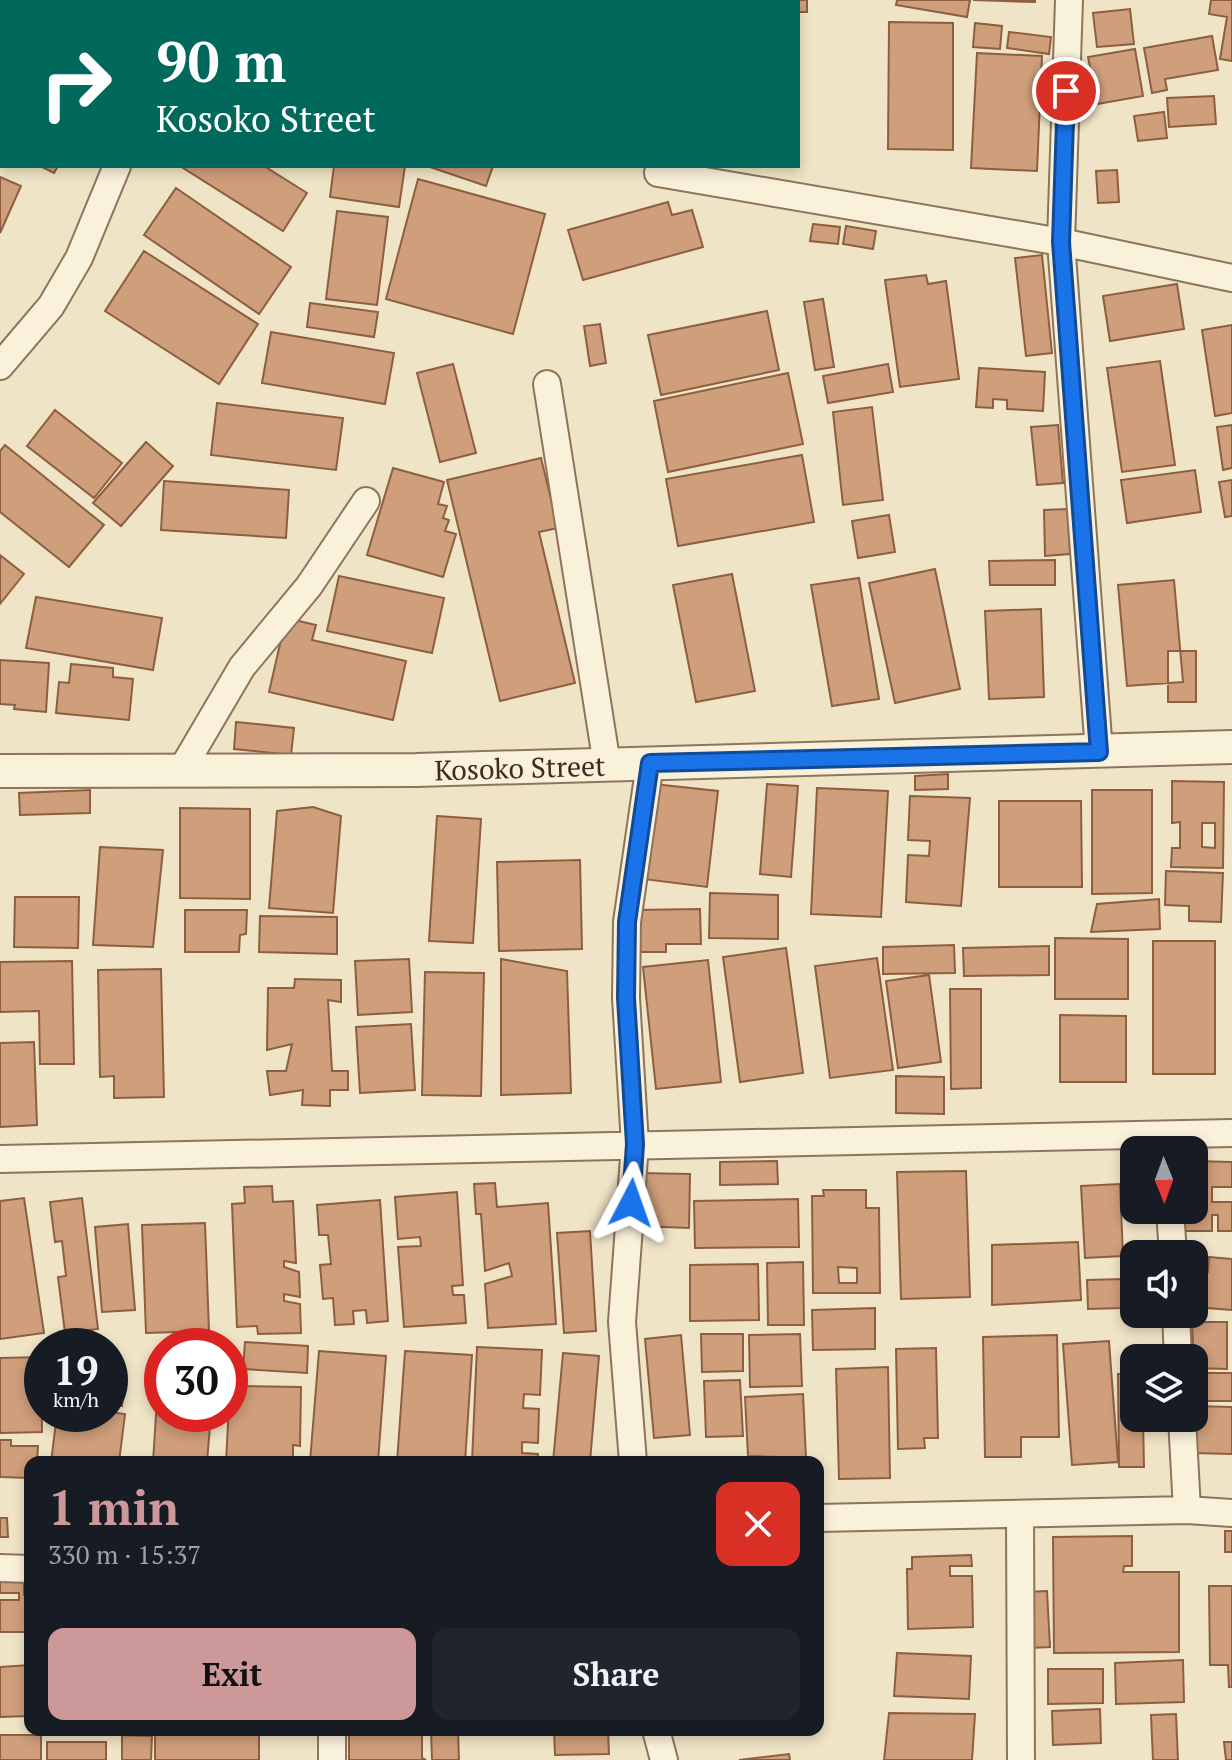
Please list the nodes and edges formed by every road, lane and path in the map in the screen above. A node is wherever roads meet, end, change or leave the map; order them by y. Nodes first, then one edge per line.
1 (1069, 0) edge
2 (116, 168) edge
3 (658, 173) dead end
4 (1061, 242) junction
5 (1232, 278) edge
6 (0, 366) edge
7 (547, 384) dead end
8 (366, 501) dead end
9 (1232, 747) edge
10 (1099, 752) junction
11 (650, 763) junction
12 (607, 765) junction
13 (182, 769) junction
14 (0, 771) edge
15 (1232, 1133) edge
16 (1208, 1136) edge
17 (1120, 1141) edge
18 (635, 1144) junction
19 (0, 1159) edge
20 (1183, 1432) edge
21 (633, 1456) edge
22 (1187, 1510) junction
23 (1232, 1513) edge
24 (1020, 1515) junction
25 (824, 1518) edge
26 (0, 1568) edge
27 (24, 1569) edge
28 (332, 1736) edge
29 (658, 1736) edge
30 (332, 1760) edge
31 (664, 1760) edge
32 (1021, 1760) edge

1 - 4 street
2 - 6 street
3 - 4 street
4 - 5 street
4 - 10 street
7 - 12 street
8 - 13 street
9 - 10 street, Kosoko Street
10 - 11 street, Kosoko Street
11 - 12 street, Kosoko Street
11 - 18 street
12 - 13 street, Kosoko Street
13 - 14 street, Kosoko Street
15 - 16 street
17 - 18 street
18 - 19 street
18 - 21 street
20 - 22 street
22 - 23 street
22 - 24 street
24 - 25 street
24 - 32 street
26 - 27 street
28 - 30 street
29 - 31 street

